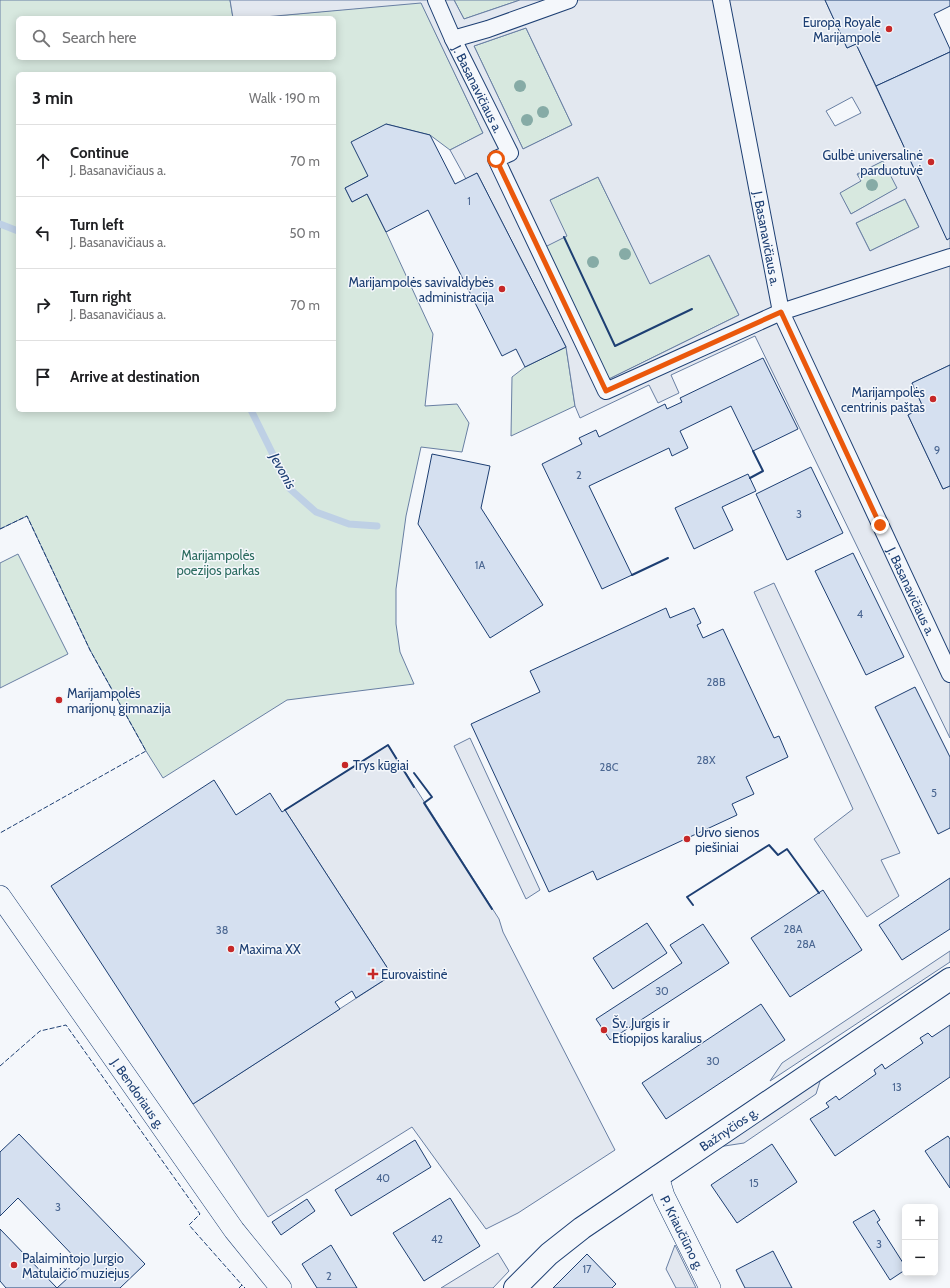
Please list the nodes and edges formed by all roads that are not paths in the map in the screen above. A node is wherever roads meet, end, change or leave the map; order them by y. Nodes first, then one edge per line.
1 (436, 0) edge
2 (569, 0) edge
3 (721, 0) edge
4 (454, 39) junction
5 (950, 257) edge
6 (781, 312) junction
7 (950, 674) edge
8 (0, 896) edge
9 (950, 979) edge
10 (658, 1176) junction
11 (281, 1288) edge
12 (515, 1288) edge
13 (710, 1288) edge

1 - 4 street
2 - 4 street
3 - 6 street, J. Basanavičiaus a.
4 - 6 street, J. Basanavičiaus a.
5 - 6 street, J. Basanavičiaus a.
6 - 7 street, J. Basanavičiaus a.
8 - 11 street, J. Bendoriaus g.
9 - 10 main road, Bažnyčios g.
10 - 12 main road, Bažnyčios g.
10 - 13 street, P. Kriaučiūno g.

